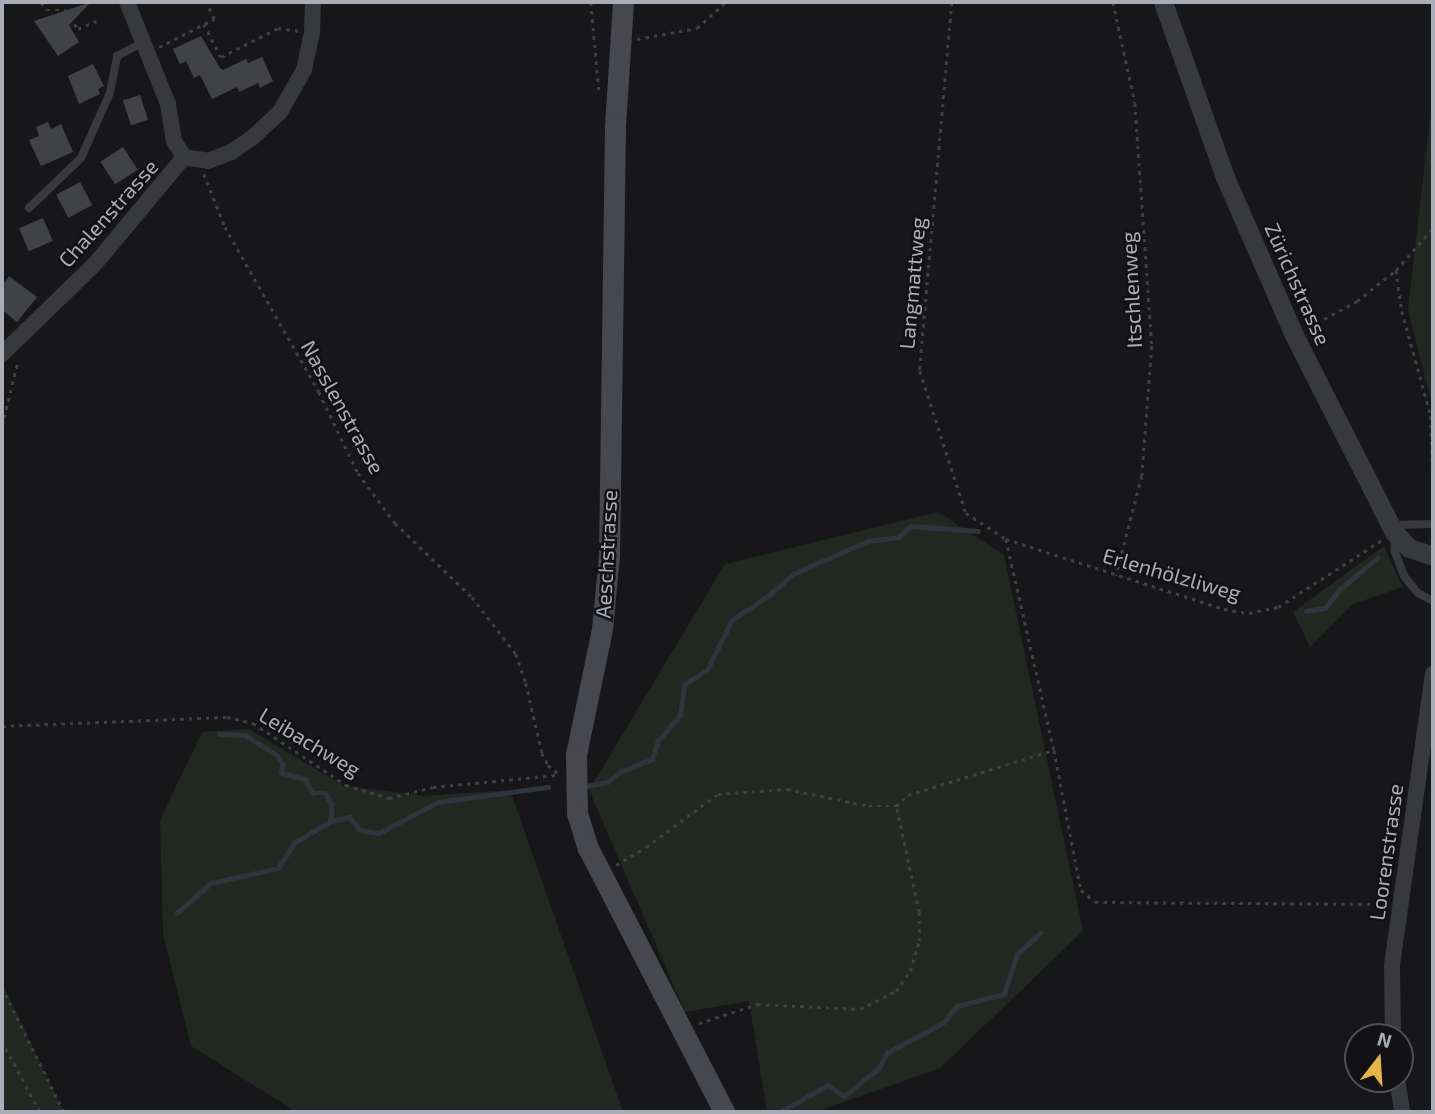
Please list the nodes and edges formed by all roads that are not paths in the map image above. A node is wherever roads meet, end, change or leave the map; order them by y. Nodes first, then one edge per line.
1 (127, 2) edge
2 (313, 2) edge
3 (623, 2) edge
4 (1163, 2) edge
5 (146, 47) junction
6 (192, 159) junction
7 (29, 208) dead end
8 (2, 354) edge
9 (1433, 524) edge
10 (1392, 529) junction
11 (1433, 556) edge
12 (1433, 601) edge
13 (1433, 674) edge
14 (1393, 1023) edge
15 (1399, 1093) edge
16 (724, 1112) edge
17 (1402, 1112) edge

1 - 5 street, Chalenstrasse
2 - 6 street
3 - 16 main road, Aeschstrasse
4 - 10 street, Zürichstrasse
5 - 6 street, Chalenstrasse
5 - 7 lane
6 - 8 street, Chalenstrasse
9 - 10 lane
10 - 11 street, Zürichstrasse
10 - 12 lane
13 - 14 street, Loorenstrasse
15 - 17 street

